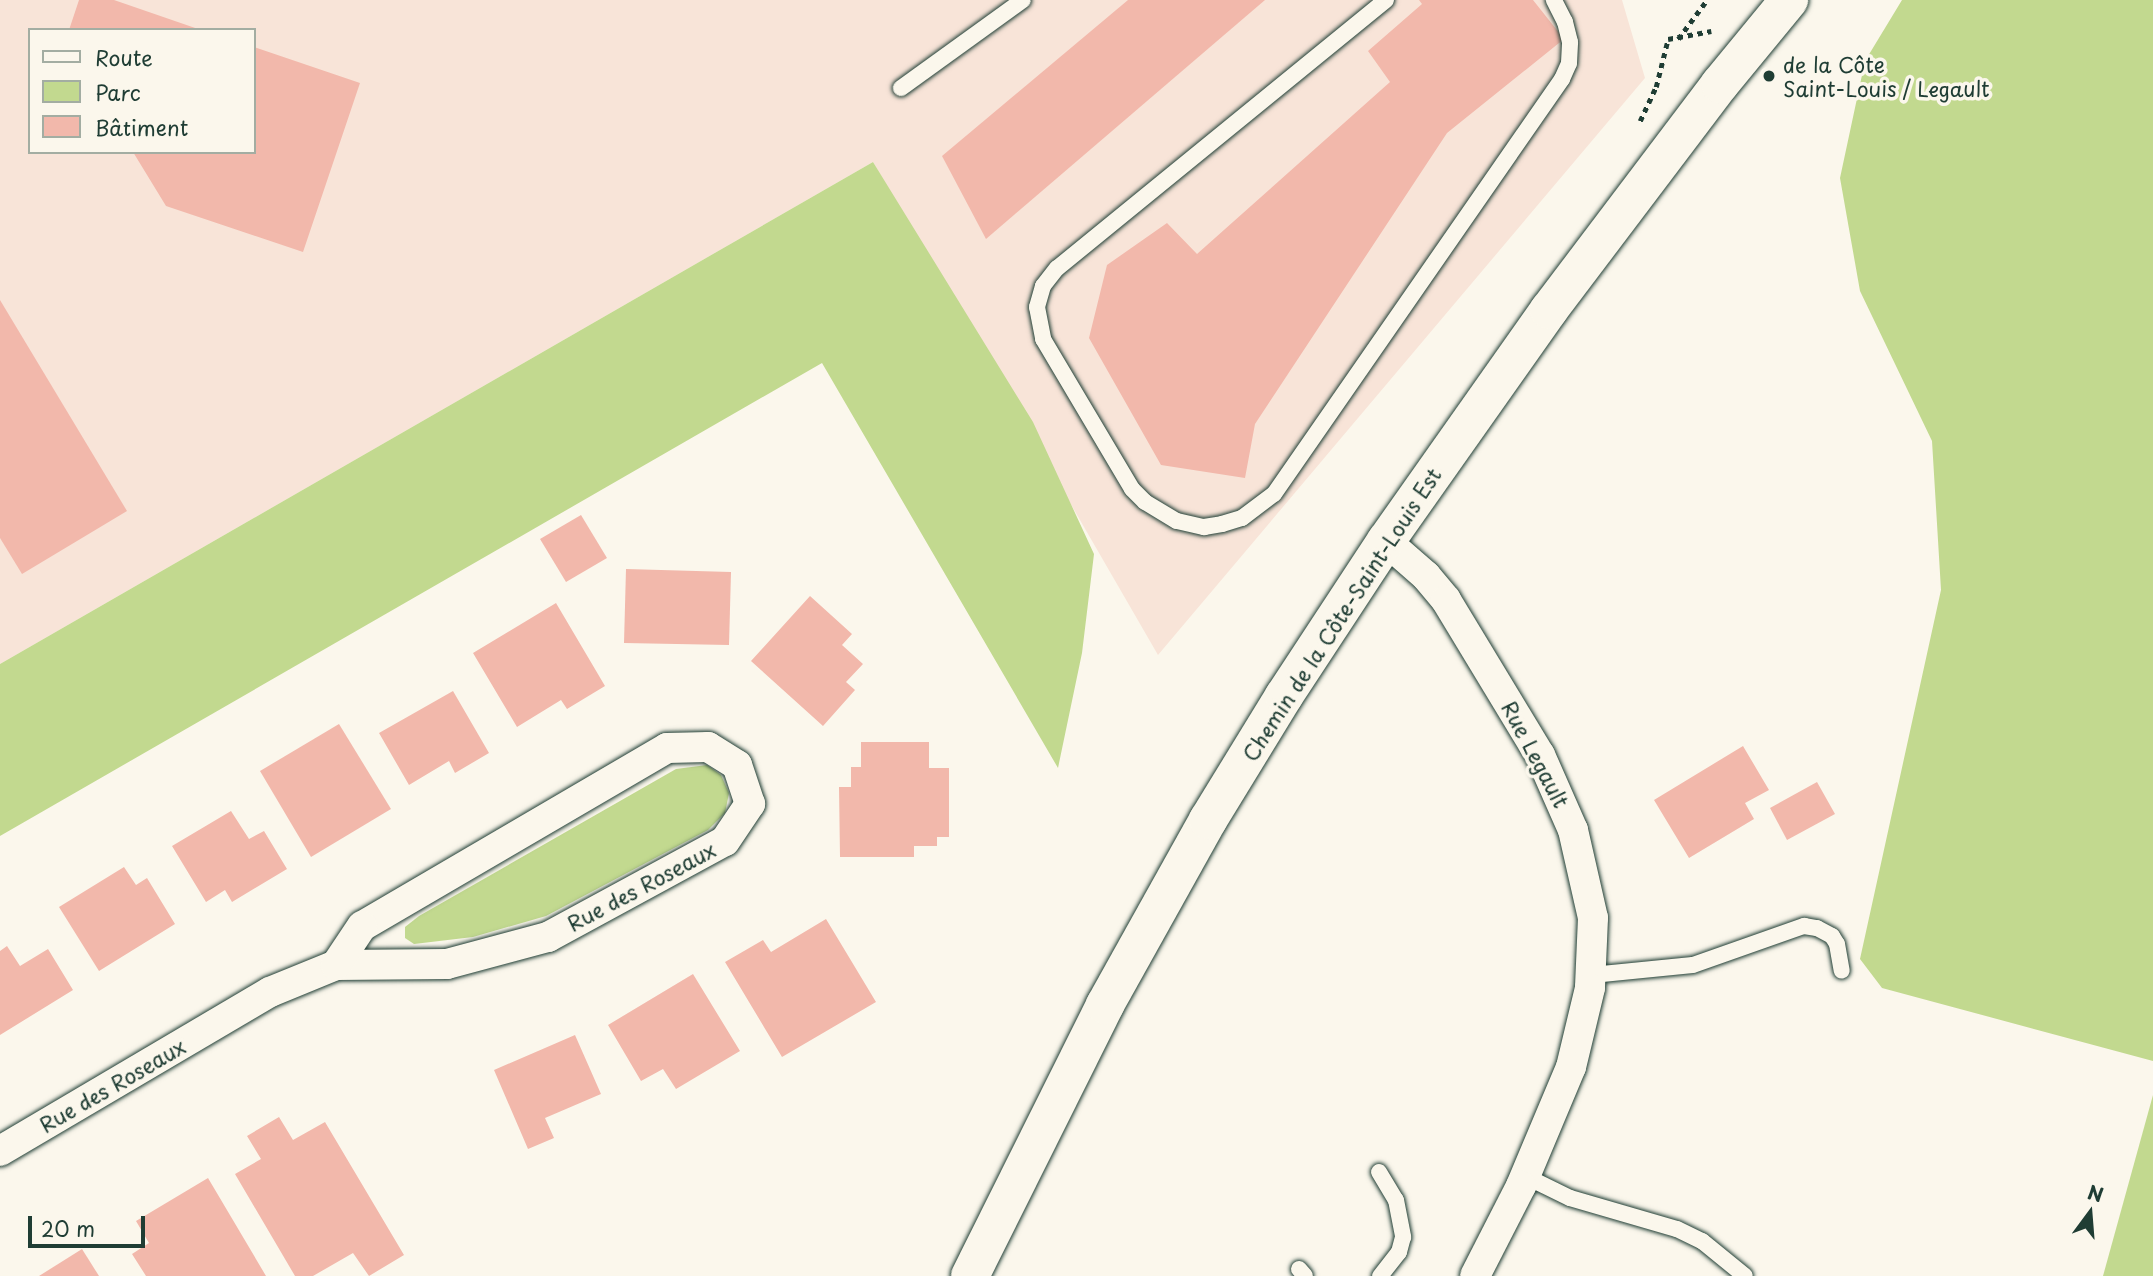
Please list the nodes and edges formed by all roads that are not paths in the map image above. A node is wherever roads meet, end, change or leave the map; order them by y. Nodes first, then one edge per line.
1 (1023, 0) edge
2 (1386, 0) edge
3 (1554, 0) edge
4 (1775, 5) edge
5 (901, 88) dead end
6 (1386, 541) junction
7 (336, 965) junction
8 (1842, 971) dead end
9 (1592, 975) junction
10 (0, 1151) edge
11 (1379, 1172) dead end
12 (1525, 1176) junction
13 (970, 1276) edge
14 (1380, 1276) edge
15 (1475, 1276) edge
16 (1745, 1276) edge

1 - 5 lane
2 - 3 lane
4 - 6 street, Chemin de la Côte-Saint-Louis Est
6 - 9 street, Rue Legault
6 - 13 street, Chemin de la Côte-Saint-Louis Est
7 - 7 street, Rue des Roseaux
7 - 10 street, Rue des Roseaux
8 - 9 lane
9 - 12 street, Rue Legault
11 - 14 lane
12 - 15 street, Rue Legault
12 - 16 lane

